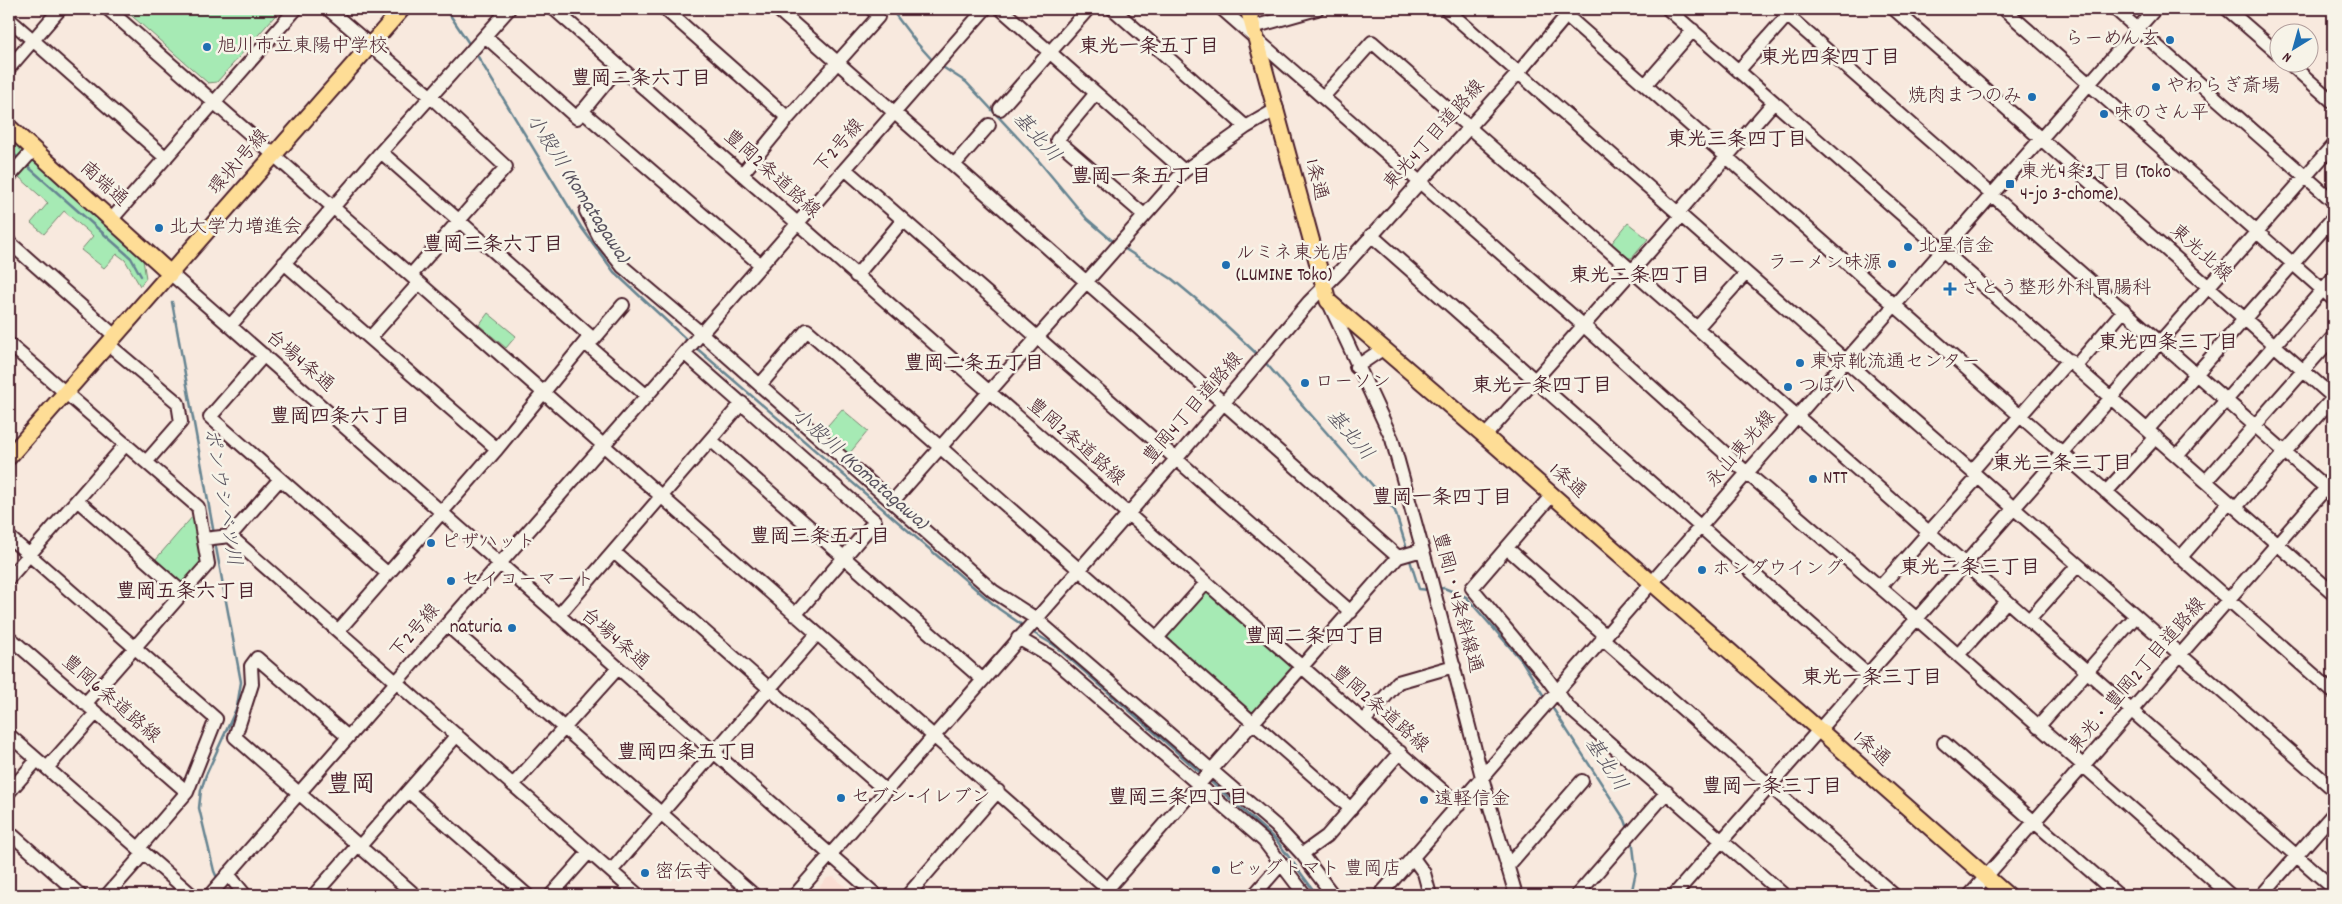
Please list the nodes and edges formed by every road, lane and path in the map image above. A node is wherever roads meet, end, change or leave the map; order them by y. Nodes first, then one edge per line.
1 (60, 9) edge
2 (108, 9) edge
3 (296, 9) edge
4 (328, 9) edge
5 (402, 9) edge
6 (509, 9) edge
7 (554, 9) edge
8 (665, 9) edge
9 (777, 9) edge
10 (872, 9) edge
11 (985, 9) edge
12 (1000, 9) edge
13 (1088, 9) edge
14 (1113, 9) edge
15 (1222, 9) edge
16 (1248, 9) edge
17 (1317, 9) edge
18 (1446, 9) edge
19 (1668, 9) edge
20 (1894, 9) edge
21 (2004, 9) edge
22 (2115, 9) edge
23 (2155, 9) edge
24 (2227, 9) edge
25 (1566, 11) edge
26 (1787, 11) edge
27 (9, 19) edge
28 (2138, 28) junction
29 (1692, 30) junction
30 (1255, 33) junction
31 (481, 39) junction
32 (33, 40) junction
33 (371, 44) junction
34 (2270, 46) edge
35 (1050, 53) junction
36 (838, 62) junction
37 (619, 67) junction
38 (9, 68) edge
39 (1738, 70) junction
40 (1519, 72) junction
41 (2299, 72) edge
42 (1646, 84) junction
43 (2089, 84) junction
44 (1096, 93) junction
45 (430, 96) junction
46 (1323, 97) junction
47 (215, 102) junction
48 (1774, 102) junction
49 (2333, 102) edge
50 (1000, 109) dead end
51 (1277, 109) junction
52 (582, 111) junction
53 (894, 113) junction
54 (788, 118) junction
55 (989, 125) dead end
56 (1469, 126) junction
57 (9, 127) edge
58 (1246, 127) junction
59 (2041, 139) junction
60 (2333, 145) edge
61 (381, 152) junction
62 (274, 156) junction
63 (1727, 156) junction
64 (26, 158) junction
65 (166, 158) junction
66 (954, 165) junction
67 (845, 169) junction
68 (1184, 171) junction
69 (742, 174) junction
70 (2306, 177) junction
71 (9, 178) edge
72 (1419, 181) junction
73 (1991, 194) junction
74 (2333, 201) edge
75 (332, 207) junction
76 (586, 211) dead end
77 (1680, 214) junction
78 (1144, 215) junction
79 (2333, 218) edge
80 (111, 220) junction
81 (459, 220) junction
82 (903, 220) junction
83 (797, 224) junction
84 (2257, 232) junction
85 (1371, 235) junction
86 (9, 242) edge
87 (1943, 250) junction
88 (284, 263) junction
89 (2293, 264) junction
90 (761, 265) junction
91 (1632, 271) junction
92 (170, 273) junction
93 (1746, 273) junction
94 (856, 276) junction
95 (2333, 278) edge
96 (415, 279) junction
97 (1086, 281) junction
98 (2209, 286) junction
99 (2323, 290) junction
100 (1326, 294) junction
101 (2333, 300) edge
102 (1894, 304) junction
103 (623, 305) dead end
104 (2124, 310) junction
105 (2245, 320) junction
106 (1583, 325) junction
107 (230, 326) junction
108 (1697, 328) junction
109 (2333, 337) edge
110 (370, 338) junction
111 (1038, 338) junction
112 (588, 339) junction
113 (112, 340) junction
114 (2160, 342) junction
115 (693, 343) junction
116 (9, 344) edge
117 (2274, 345) junction
118 (1384, 348) junction
119 (264, 355) junction
120 (1845, 361) junction
121 (2072, 363) junction
122 (1356, 367) junction
123 (2303, 371) junction
124 (2197, 374) junction
125 (1536, 379) junction
126 (760, 385) junction
127 (65, 392) junction
128 (989, 392) junction
129 (544, 393) junction
130 (647, 396) junction
131 (2112, 397) junction
132 (2333, 397) edge
133 (2226, 400) junction
134 (1225, 402) junction
135 (742, 403) junction
136 (1797, 416) junction
137 (2020, 416) junction
138 (2256, 426) junction
139 (2152, 433) junction
140 (1485, 436) junction
141 (712, 441) junction
142 (126, 444) junction
143 (604, 445) junction
144 (941, 447) junction
145 (497, 449) junction
146 (2286, 452) junction
147 (2062, 453) junction
148 (2178, 455) junction
149 (9, 457) edge
150 (1177, 458) junction
151 (147, 461) junction
152 (1747, 473) junction
153 (1975, 474) junction
154 (280, 480) junction
155 (2206, 481) junction
156 (2331, 485) edge
157 (2106, 492) junction
158 (1552, 495) junction
159 (662, 497) junction
160 (77, 500) junction
161 (893, 501) junction
162 (2233, 505) junction
163 (2014, 507) junction
164 (442, 512) junction
165 (1128, 514) junction
166 (1701, 526) junction
167 (1928, 533) junction
168 (227, 536) junction
169 (9, 537) edge
170 (207, 538) junction
171 (2278, 544) junction
172 (1507, 548) junction
173 (614, 552) junction
174 (1409, 554) junction
175 (29, 555) junction
176 (2180, 557) junction
177 (844, 559) junction
178 (500, 564) junction
179 (1965, 564) junction
180 (2078, 564) junction
181 (1080, 570) junction
182 (388, 574) junction
183 (9, 578) edge
184 (1652, 582) junction
185 (1206, 583) junction
186 (1880, 588) junction
187 (183, 593) junction
188 (2333, 593) edge
189 (2229, 600) junction
190 (2007, 601) junction
191 (1350, 612) junction
192 (795, 615) junction
193 (558, 616) junction
194 (2136, 616) junction
195 (1917, 619) junction
196 (2029, 620) junction
197 (1033, 621) junction
198 (447, 625) junction
199 (338, 631) junction
200 (817, 634) junction
201 (9, 636) edge
202 (1020, 636) junction
203 (1604, 637) junction
204 (1157, 638) junction
205 (135, 648) junction
206 (2180, 655) junction
207 (1958, 656) junction
208 (1454, 666) junction
209 (618, 668) junction
210 (1303, 668) junction
211 (2087, 671) junction
212 (1868, 675) junction
213 (983, 680) junction
214 (396, 683) junction
215 (769, 690) junction
216 (2333, 692) edge
217 (1554, 695) junction
218 (85, 704) junction
219 (2131, 710) junction
220 (96, 714) junction
221 (1364, 721) junction
222 (1254, 723) junction
223 (564, 727) junction
224 (2038, 727) junction
225 (1819, 731) junction
226 (9, 734) edge
227 (457, 735) junction
228 (934, 736) junction
229 (348, 737) junction
230 (1944, 743) dead end
231 (1400, 752) junction
232 (714, 753) junction
233 (42, 764) junction
234 (2083, 767) junction
235 (1482, 776) junction
236 (1205, 778) junction
237 (1582, 781) dead end
238 (1770, 784) junction
239 (513, 785) junction
240 (2333, 789) edge
241 (408, 791) junction
242 (886, 791) junction
243 (998, 791) junction
244 (9, 792) edge
245 (187, 792) junction
246 (1667, 792) junction
247 (300, 793) junction
248 (1459, 805) junction
249 (1351, 809) junction
250 (661, 814) junction
251 (2333, 814) edge
252 (2035, 822) junction
253 (9, 832) edge
254 (1722, 840) junction
255 (359, 845) junction
256 (141, 851) junction
257 (589, 852) junction
258 (1302, 854) junction
259 (830, 855) junction
260 (2296, 856) junction
261 (1414, 858) junction
262 (1281, 864) junction
263 (1507, 867) junction
264 (611, 871) junction
265 (226, 876) junction
266 (1986, 877) junction
267 (2333, 888) edge
268 (212, 892) edge
269 (1108, 893) edge
270 (80, 895) edge
271 (107, 895) edge
272 (192, 895) edge
273 (245, 895) edge
274 (314, 895) edge
275 (415, 895) edge
276 (527, 895) edge
277 (551, 895) edge
278 (638, 895) edge
279 (754, 895) edge
280 (795, 895) edge
281 (876, 895) edge
282 (908, 895) edge
283 (1254, 895) edge
284 (1304, 895) edge
285 (1333, 895) edge
286 (1380, 895) edge
287 (1430, 895) edge
288 (1516, 895) edge
289 (1577, 895) edge
290 (1674, 895) edge
291 (1784, 895) edge
292 (1894, 895) edge
293 (1970, 895) edge
294 (2007, 895) edge
295 (2118, 895) edge
296 (2230, 895) edge
297 (2262, 895) edge

1 - 32 street
2 - 47 street
3 - 47 street
4 - 33 street
5 - 33 main road, 環状1号線
6 - 31 street
7 - 37 street, 豊岡2条道路線
8 - 54 street
9 - 36 street
10 - 36 street
11 - 53 street, 下2号線
12 - 35 street
13 - 35 street
14 - 58 street
15 - 30 street
16 - 30 main road, 1条通
17 - 30 street
18 - 40 street
19 - 29 street
20 - 59 street, 東光北線
21 - 43 street
22 - 28 street
23 - 28 street, 永山東光線
24 - 34 street
25 - 40 street, 東光4丁目道路線
25 - 42 street
26 - 39 street
26 - 73 street
27 - 32 street
28 - 43 street, 永山東光線
28 - 70 street
29 - 39 street
29 - 42 street
30 - 46 street
30 - 51 main road, 1条通
31 - 45 street
31 - 52 street
32 - 38 street
32 - 65 street
33 - 45 street
33 - 62 main road, 環状1号線
35 - 44 street
35 - 50 street
36 - 53 street
36 - 54 street
37 - 52 street
37 - 69 street, 豊岡2条道路線
39 - 48 street
40 - 56 street, 東光4丁目道路線
40 - 77 street
41 - 49 street
42 - 63 street
43 - 59 street, 永山東光線
43 - 84 street
44 - 68 street
44 - 78 street
45 - 61 street
45 - 81 street
46 - 56 street
46 - 72 street
47 - 62 street
47 - 65 street
48 - 63 street
48 - 87 street
51 - 58 street
51 - 100 main road, 1条通
52 - 90 street
53 - 66 street
53 - 67 street, 下2号線
54 - 69 street
55 - 66 street
56 - 72 street, 東光4丁目道路線
56 - 91 street
57 - 64 main road, 南端通
58 - 68 street
59 - 73 street, 永山東光線
59 - 98 street, 東光北線
60 - 70 street
61 - 75 street
61 - 81 street
62 - 75 street
62 - 92 main road, 環状1号線
63 - 77 street
63 - 102 street
64 - 71 street
64 - 80 main road, 南端通
65 - 80 street
66 - 97 street
67 - 82 street
67 - 83 street, 下2号線
68 - 78 street
69 - 83 street, 豊岡2条道路線
70 - 74 street
70 - 84 street
72 - 85 street, 東光4丁目道路線
72 - 106 street
73 - 87 street, 永山東光線
73 - 104 street
75 - 88 street
75 - 96 street
76 - 115 street
77 - 91 street
77 - 93 street
78 - 97 street
79 - 89 street
80 - 92 main road, 南端通
81 - 96 street
81 - 112 street
82 - 94 street
82 - 111 street
83 - 90 street, 下2号線
83 - 94 street, 豊岡2条道路線
84 - 89 street
84 - 98 street
85 - 100 street, 東光4丁目道路線
85 - 125 street
86 - 113 street
87 - 102 street, 永山東光線
87 - 121 street
88 - 107 street
88 - 110 street
89 - 99 street
89 - 105 street
90 - 115 street, 下2号線
91 - 106 street
91 - 108 street
92 - 107 street, 台場4条通
92 - 113 main road, 環状1号線
93 - 108 street
93 - 120 street
94 - 128 street, 豊岡2条道路線
95 - 99 street
96 - 110 street
96 - 129 street
97 - 111 street
97 - 134 street
98 - 105 street, 東光北線
98 - 114 street
99 - 101 street
99 - 117 street
100 - 118 main road, 1条通
100 - 122 street, 豊岡1・4条斜線通
100 - 134 street, 豊岡4丁目道路線
102 - 120 street, 永山東光線
102 - 137 street
103 - 112 street
104 - 114 street
104 - 121 street
105 - 117 street, 東光北線
105 - 124 street
106 - 125 street
106 - 152 street
107 - 119 street, 台場4条通
108 - 136 street
109 - 123 street
110 - 145 street
111 - 128 street
111 - 150 street
112 - 129 street
112 - 130 street
113 - 127 main road, 環状1号線
113 - 151 street
114 - 124 street
114 - 131 street
115 - 126 street
115 - 130 street, 下2号線
115 - 135 street
116 - 127 street
117 - 123 street, 東光北線
117 - 133 street
118 - 122 street
118 - 140 main road, 1条通
119 - 154 street
119 - 164 street, 台場4条通
120 - 136 street, 永山東光線
120 - 153 street
121 - 131 street
121 - 137 street
122 - 174 street, 豊岡1・4条斜線通
123 - 132 street, 東光北線
123 - 138 street
124 - 133 street
124 - 139 street
125 - 140 street
125 - 166 street
126 - 144 street
126 - 161 street
127 - 142 street
127 - 149 main road, 環状1号線
128 - 144 street
128 - 165 street, 豊岡2条道路線
129 - 143 street
129 - 145 street
130 - 143 street, 下2号線
131 - 139 street
131 - 147 street
132 - 146 street
133 - 138 street
133 - 148 street
134 - 150 street, 豊岡4丁目道路線
134 - 174 street
135 - 141 street
135 - 177 street
136 - 152 street, 永山東光線
136 - 167 street
137 - 147 street
137 - 153 street
138 - 146 street
138 - 155 street
139 - 148 street
139 - 157 street
140 - 158 main road, 1条通
141 - 159 street
141 - 177 street
142 - 151 street
142 - 160 street
143 - 159 street
143 - 178 street, 下2号線
144 - 161 street
144 - 181 street
145 - 164 street
146 - 156 street
146 - 162 street
147 - 157 street
147 - 163 street
148 - 155 street
150 - 165 street, 豊岡4丁目道路線
150 - 191 street
151 - 170 street
152 - 166 street, 永山東光線
152 - 186 street
153 - 163 street
153 - 167 street
154 - 168 street
154 - 182 street
155 - 162 street
156 - 171 street, 東光・豊岡2丁目道路線
157 - 176 street
158 - 172 street
158 - 184 main road, 1条通
159 - 173 street
159 - 192 street
160 - 175 street
160 - 187 street
161 - 197 street
162 - 171 street
162 - 176 street
163 - 179 street
163 - 180 street
164 - 178 street, 台場4条通
164 - 182 street
165 - 181 street, 豊岡4丁目道路線
165 - 185 street, 豊岡2条道路線
166 - 184 street, 永山東光線
166 - 212 street
167 - 179 street
167 - 186 street
168 - 170 street
168 - 199 street
169 - 175 street
170 - 187 street
171 - 188 street
171 - 189 street, 東光・豊岡2丁目道路線
172 - 203 street
172 - 217 street
173 - 193 street
173 - 215 street
174 - 191 street
174 - 208 street, 豊岡1・4条斜線通
175 - 183 street
175 - 205 street
176 - 189 street
177 - 192 street
177 - 213 street
178 - 193 street, 台場4条通
178 - 198 street, 下2号線
179 - 190 street
179 - 195 street
180 - 194 street
180 - 196 street
181 - 197 street, 豊岡4丁目道路線
181 - 204 street
182 - 199 street
184 - 203 street, 永山東光線
184 - 225 main road, 1条通
185 - 204 street
185 - 210 street, 豊岡2条道路線
186 - 195 street
187 - 205 street
189 - 206 street, 東光・豊岡2丁目道路線
189 - 216 street
190 - 196 street
190 - 207 street
191 - 210 street
192 - 200 street
193 - 209 street, 台場4条通
194 - 206 street
194 - 211 street
195 - 207 street
195 - 212 street
196 - 211 street
197 - 202 street, 豊岡4丁目道路線
197 - 236 street
198 - 214 street, 下2号線
198 - 223 street
199 - 214 street
200 - 215 street
200 - 228 street
201 - 218 street, 豊岡6条道路線
202 - 213 street
202 - 236 street
203 - 217 street, 永山東光線
203 - 238 street
204 - 222 street
205 - 218 street
205 - 245 street
206 - 219 street, 東光・豊岡2丁目道路線
206 - 240 street
207 - 224 street
208 - 221 street
208 - 235 street, 豊岡1・4条斜線通
209 - 223 street
209 - 232 street, 台場4条通
210 - 221 street, 豊岡2条道路線
210 - 222 street
211 - 219 street
211 - 224 street
212 - 225 street
213 - 228 street
214 - 227 street
214 - 229 street, 下2号線
215 - 232 street
215 - 242 street
217 - 235 street, 永山東光線
217 - 246 street
218 - 220 street, 豊岡6条道路線
219 - 234 street, 東光・豊岡2丁目道路線
219 - 260 street
220 - 233 street
220 - 245 street, 豊岡6条道路線
221 - 231 street, 豊岡2条道路線
222 - 236 street
222 - 249 street
223 - 239 street
223 - 250 street
224 - 234 street
225 - 238 street
225 - 266 main road, 1条通
226 - 233 street
227 - 239 street
227 - 241 street
228 - 242 street
228 - 243 street
229 - 247 street, 下2号線
229 - 247 street
230 - 252 street
231 - 248 street, 豊岡2条道路線
231 - 249 street
232 - 250 street
232 - 259 street, 台場4条通
233 - 244 street
233 - 256 street
234 - 252 street, 東光・豊岡2丁目道路線
234 - 296 street
235 - 248 street, 永山東光線
235 - 263 street, 豊岡1・4条斜線通
236 - 258 street
236 - 262 street
236 - 269 street
237 - 263 street
238 - 254 street
238 - 292 street
239 - 257 street
241 - 255 street
241 - 276 street
242 - 259 street
243 - 269 street
243 - 282 street
245 - 256 street
246 - 254 street
246 - 289 street
247 - 255 street
247 - 265 street, 下2号線
248 - 261 street, 永山東光線
249 - 258 street
250 - 264 street
250 - 279 street
251 - 260 street
252 - 266 street, 東光・豊岡2丁目道路線
252 - 295 street
253 - 270 street
254 - 290 street
254 - 291 street
255 - 274 street
255 - 275 street
256 - 271 street
256 - 272 street
257 - 264 street
257 - 277 street
258 - 285 street
259 - 280 street
259 - 281 street, 台場4条通
260 - 267 street
260 - 297 street
261 - 286 street, 永山東光線
261 - 287 street
262 - 283 street
262 - 284 street
263 - 288 street, 豊岡1・4条斜線通
264 - 278 street
265 - 268 street, 下2号線
265 - 273 street
266 - 293 street, 東光・豊岡2丁目道路線
266 - 294 main road, 1条通

